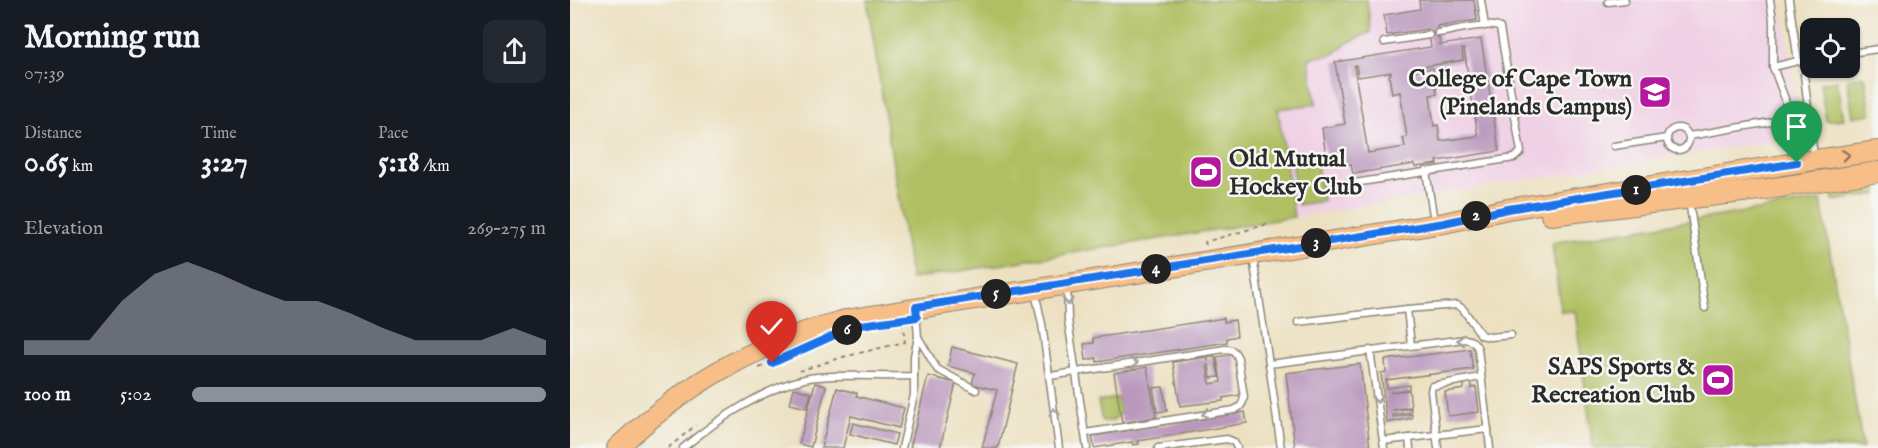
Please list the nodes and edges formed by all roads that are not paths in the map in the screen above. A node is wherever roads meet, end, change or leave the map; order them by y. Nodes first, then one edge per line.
1 (1481, 0) edge
2 (1625, 0) edge
3 (1770, 0) edge
4 (1789, 0) edge
5 (1608, 2) dead end
6 (1485, 26) junction
7 (1438, 33) dead end
8 (1429, 34) dead end
9 (1384, 42) dead end
10 (1878, 49) edge
11 (1860, 52) edge
12 (1798, 61) joint
13 (1773, 67) junction
14 (1804, 78) edge
15 (1689, 136) junction
16 (1667, 138) junction
17 (1614, 146) dead end
18 (1878, 151) edge
19 (1814, 160) junction
20 (1426, 171) junction
21 (1878, 172) edge
22 (1818, 182) junction
23 (1348, 184) dead end
24 (1689, 199) junction
25 (1439, 224) junction
26 (1253, 253) junction
27 (1067, 283) junction
28 (1035, 288) junction
29 (1705, 308) dead end
30 (1407, 309) junction
31 (916, 312) junction
32 (1298, 322) dead end
33 (1511, 335) dead end
34 (918, 336) junction
35 (1411, 345) junction
36 (1370, 350) junction
37 (1269, 364) junction
38 (1077, 372) junction
39 (914, 376) junction
40 (1050, 376) junction
41 (1481, 377) junction
42 (976, 390) dead end
43 (1488, 429) junction
44 (1085, 433) junction
45 (1436, 435) junction
46 (1409, 438) junction
47 (1383, 445) edge
48 (1179, 447) edge
49 (617, 448) edge
50 (683, 448) edge
51 (902, 448) edge
52 (1059, 448) edge
53 (1087, 448) edge
54 (1158, 448) edge
55 (1237, 448) edge
56 (1281, 448) edge
57 (1410, 448) edge
58 (1438, 448) edge
59 (1490, 448) edge

1 - 6 lane
2 - 5 lane
3 - 13 lane
4 - 12 lane
6 - 7 lane
6 - 20 lane
8 - 9 lane
10 - 11 lane
12 - 13 lane
13 - 15 lane
14 - 19 lane
15 - 16 lane
15 - 16 lane
16 - 17 lane
19 -> 18 main road
19 - 22 lane
19 - 25 main road
20 - 23 lane
20 - 25 lane
21 - 22 main road
22 - 24 main road
24 - 25 main road
24 - 29 lane
25 - 26 main road
26 - 27 main road
26 - 37 lane
27 - 28 main road
27 -> 38 lane
28 - 31 main road
28 - 40 lane
30 - 32 lane
30 - 33 lane
30 - 35 lane
31 - 34 lane
31 - 49 main road
34 - 39 lane
34 - 42 lane
35 - 36 lane
41 -> 35 lane
36 - 37 lane
36 -> 47 lane
37 - 56 lane
38 - 40 lane
38 - 44 lane
38 -> 44 lane
39 - 50 lane
39 - 51 lane
52 -> 40 lane
41 - 43 lane
41 - 45 lane
43 - 45 lane
43 - 59 lane
44 - 53 lane
45 - 46 lane
45 - 58 lane
46 - 47 lane
46 - 57 lane
48 - 54 lane
48 - 55 lane

